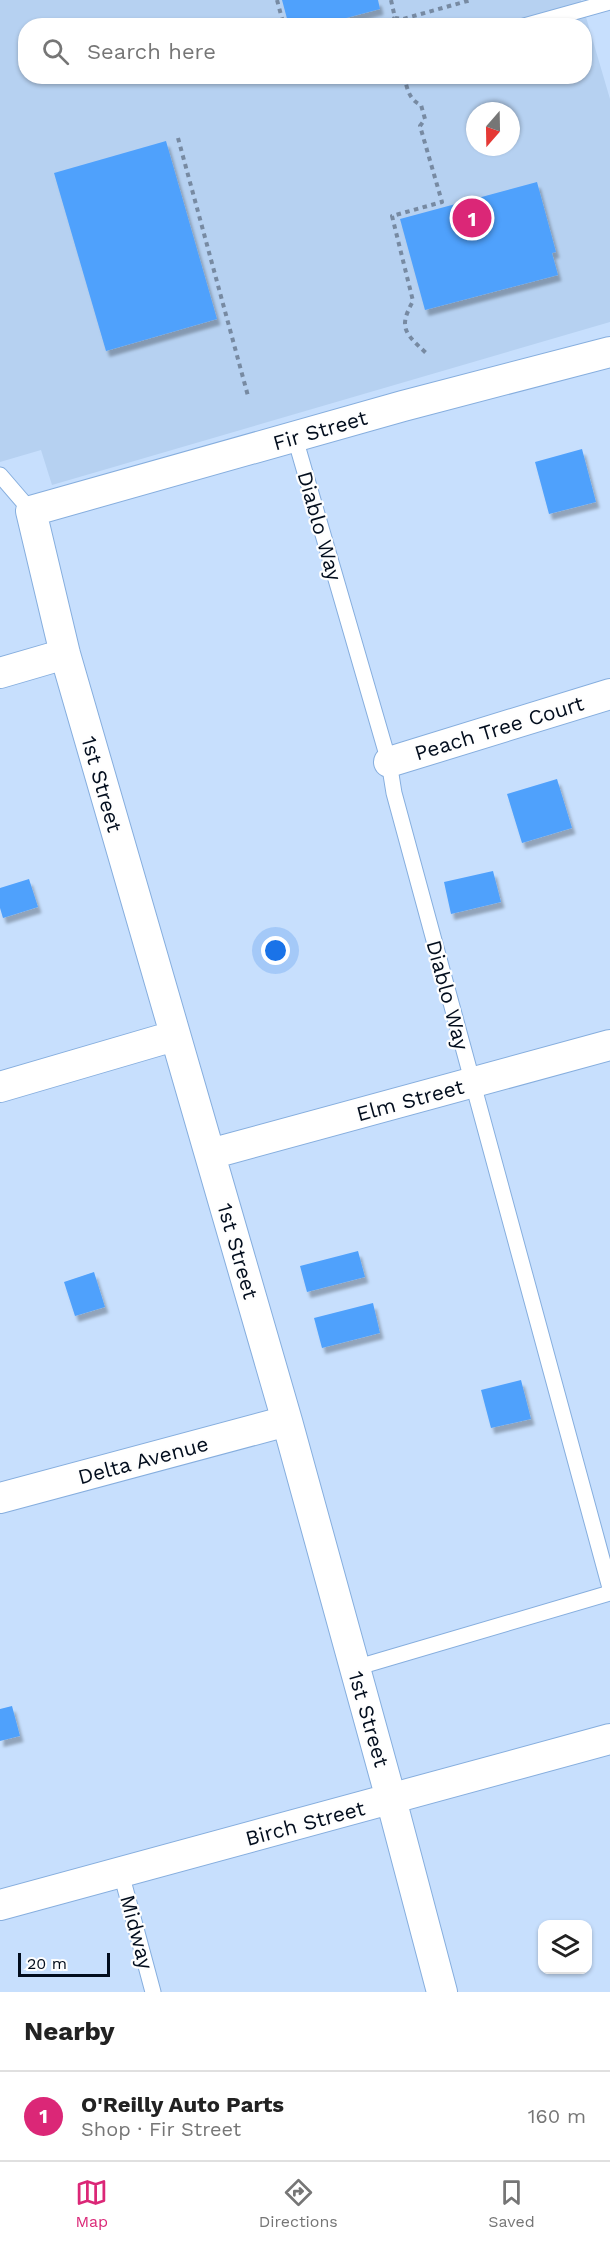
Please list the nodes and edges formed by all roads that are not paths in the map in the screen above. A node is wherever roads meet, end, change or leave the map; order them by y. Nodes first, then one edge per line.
1 (610, 2) edge
2 (553, 18) edge
3 (610, 352) edge
4 (295, 438) junction
5 (0, 476) edge
6 (31, 511) junction
7 (65, 654) junction
8 (0, 673) edge
9 (610, 694) edge
10 (389, 762) junction
11 (174, 1036) junction
12 (610, 1045) edge
13 (472, 1083) junction
14 (0, 1087) edge
15 (210, 1154) junction
16 (286, 1421) junction
17 (0, 1498) edge
18 (610, 1588) edge
19 (610, 1593) edge
20 (355, 1668) junction
21 (610, 1740) edge
22 (391, 1799) junction
23 (121, 1873) junction
24 (0, 1905) edge
25 (153, 1992) edge
26 (442, 1992) edge

1 - 2 lane
3 - 4 street, Fir Street
4 - 6 street, Fir Street
4 - 10 lane, Diablo Way
5 - 6 lane
6 - 7 street, 1st Street
7 - 8 street
7 - 11 street, 1st Street
9 - 10 street, Peach Tree Court
10 - 13 lane, Diablo Way
11 - 14 street
11 - 15 street, 1st Street
12 - 13 street, Elm Street
13 - 15 street, Elm Street
13 - 18 lane, Diablo Way
15 - 16 street, 1st Street
16 - 17 street, Delta Avenue
16 - 20 street, 1st Street
19 - 20 lane
20 - 22 street, 1st Street
21 - 22 street, Birch Street
22 - 23 street, Birch Street
22 - 26 street, 1st Street
23 - 24 street, Birch Street
23 - 25 lane, Midway

